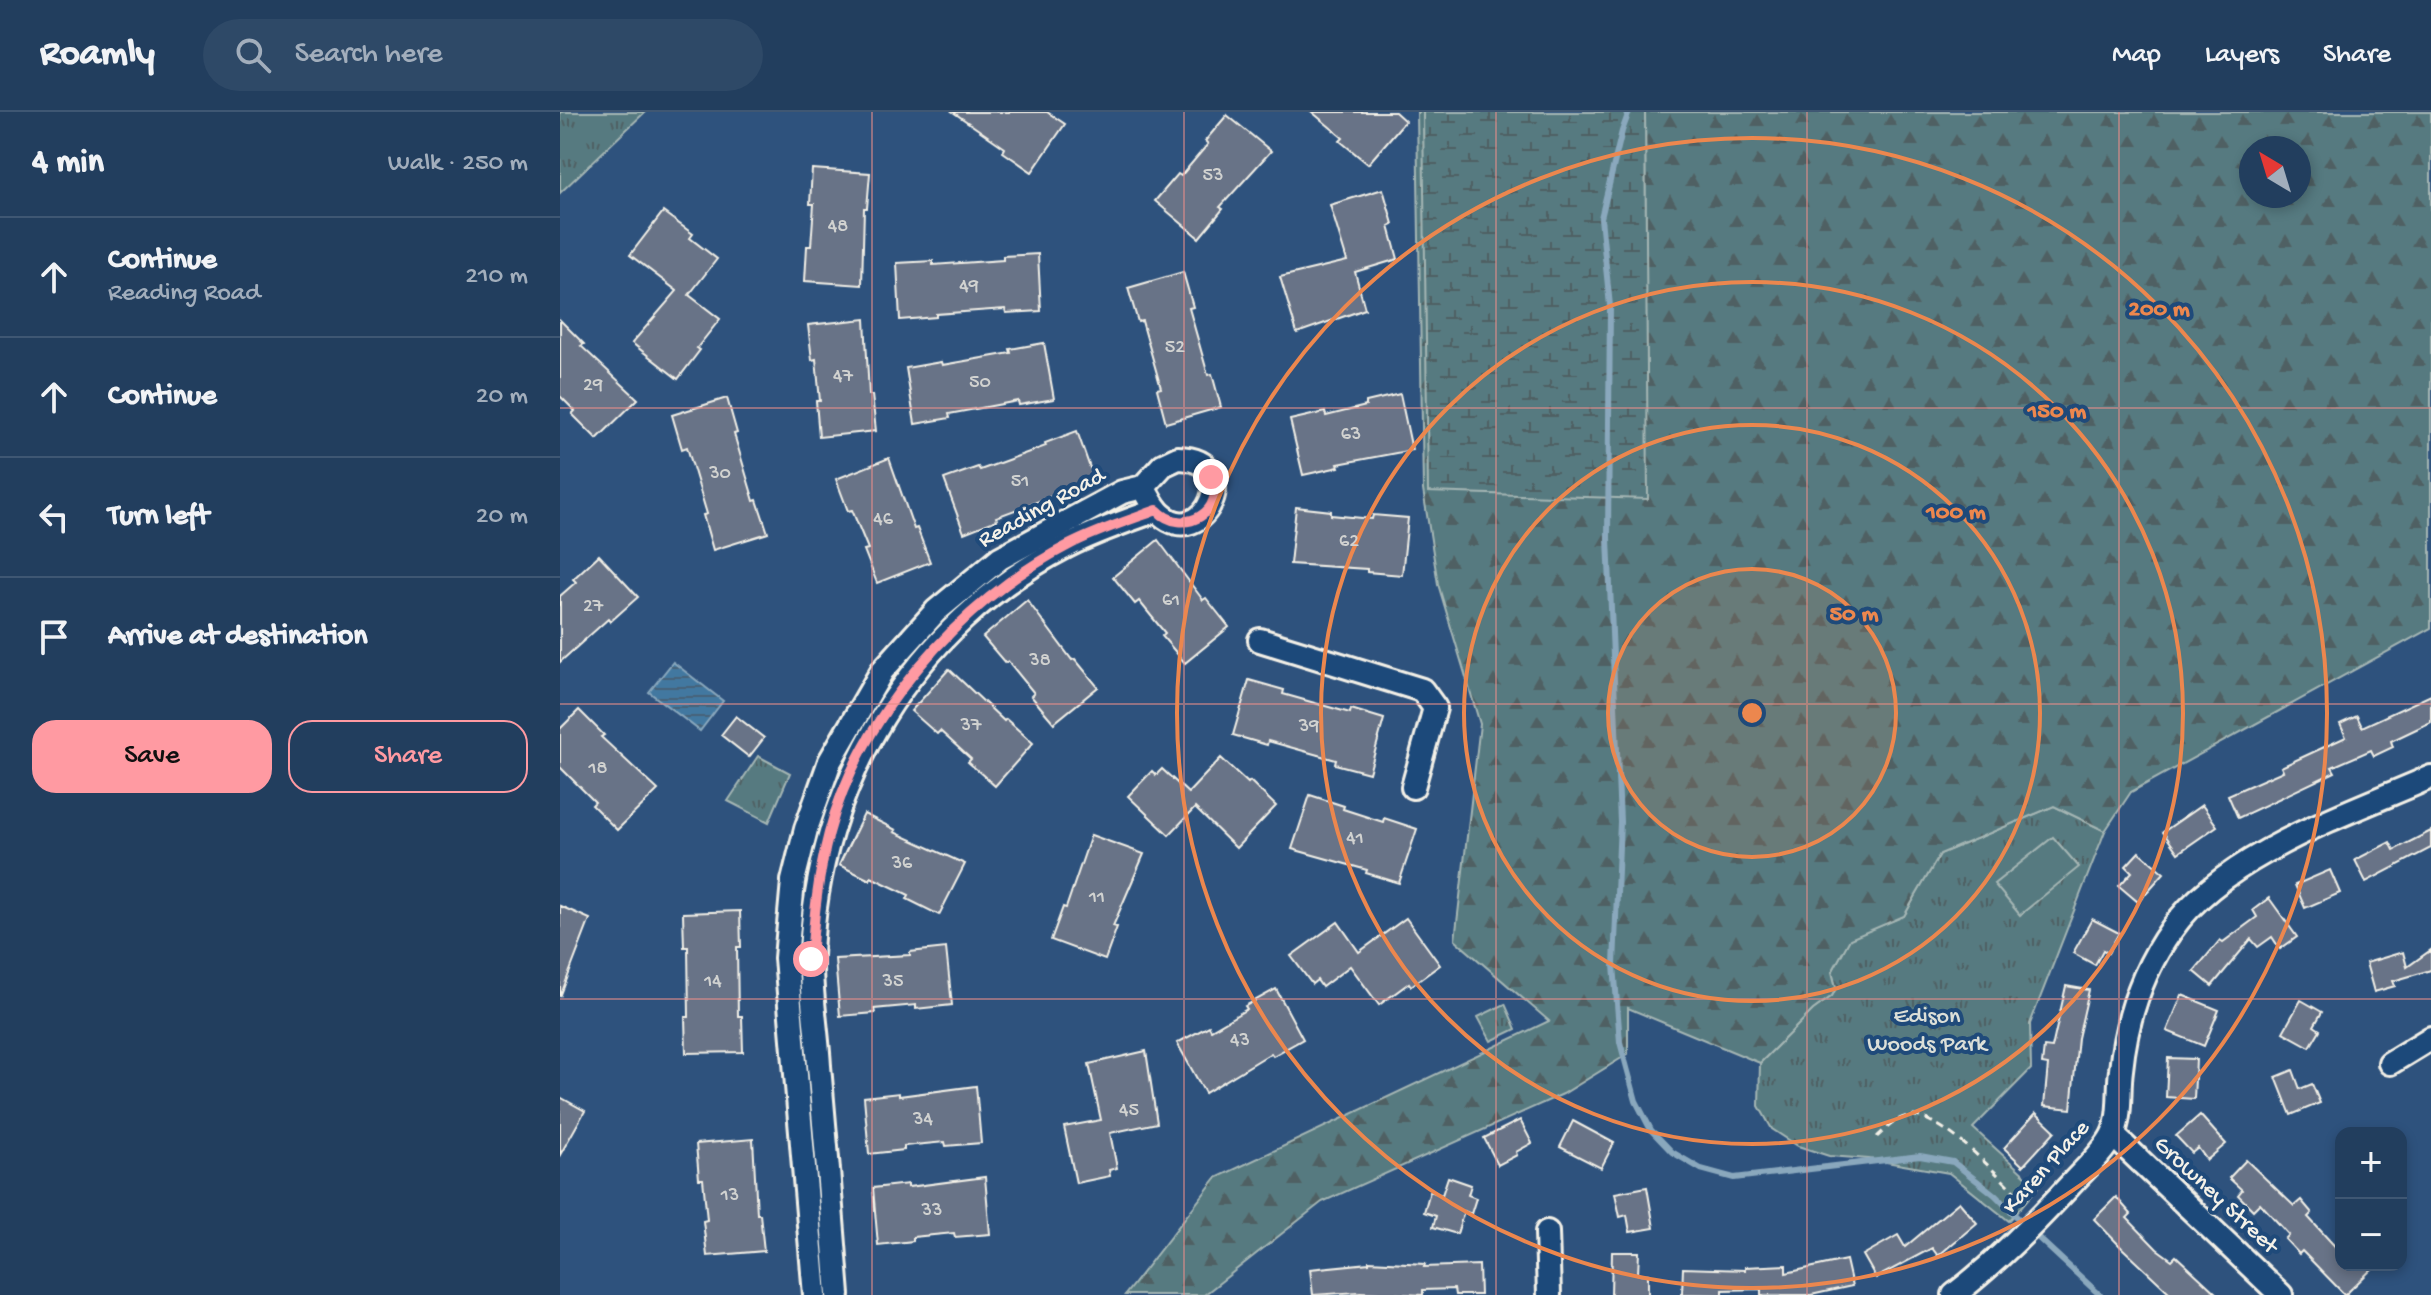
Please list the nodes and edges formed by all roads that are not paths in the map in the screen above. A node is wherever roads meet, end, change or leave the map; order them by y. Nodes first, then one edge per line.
1 (1143, 487) junction
2 (1157, 510) junction
3 (1260, 640) dead end
4 (2431, 777) edge
5 (1413, 787) dead end
6 (2431, 1038) edge
7 (2390, 1063) dead end
8 (2113, 1135) junction
9 (1547, 1232) dead end
10 (815, 1295) edge
11 (838, 1295) edge
12 (1549, 1295) edge
13 (1954, 1295) edge
14 (2281, 1295) edge

1 - 2 street
1 - 2 street
1 - 10 street, Reading Road
2 - 11 street, Reading Road
3 - 5 street
4 - 8 street, Karen Place
6 - 7 street
8 - 13 street, Karen Place
8 - 14 street, Growney Street
9 - 12 street

